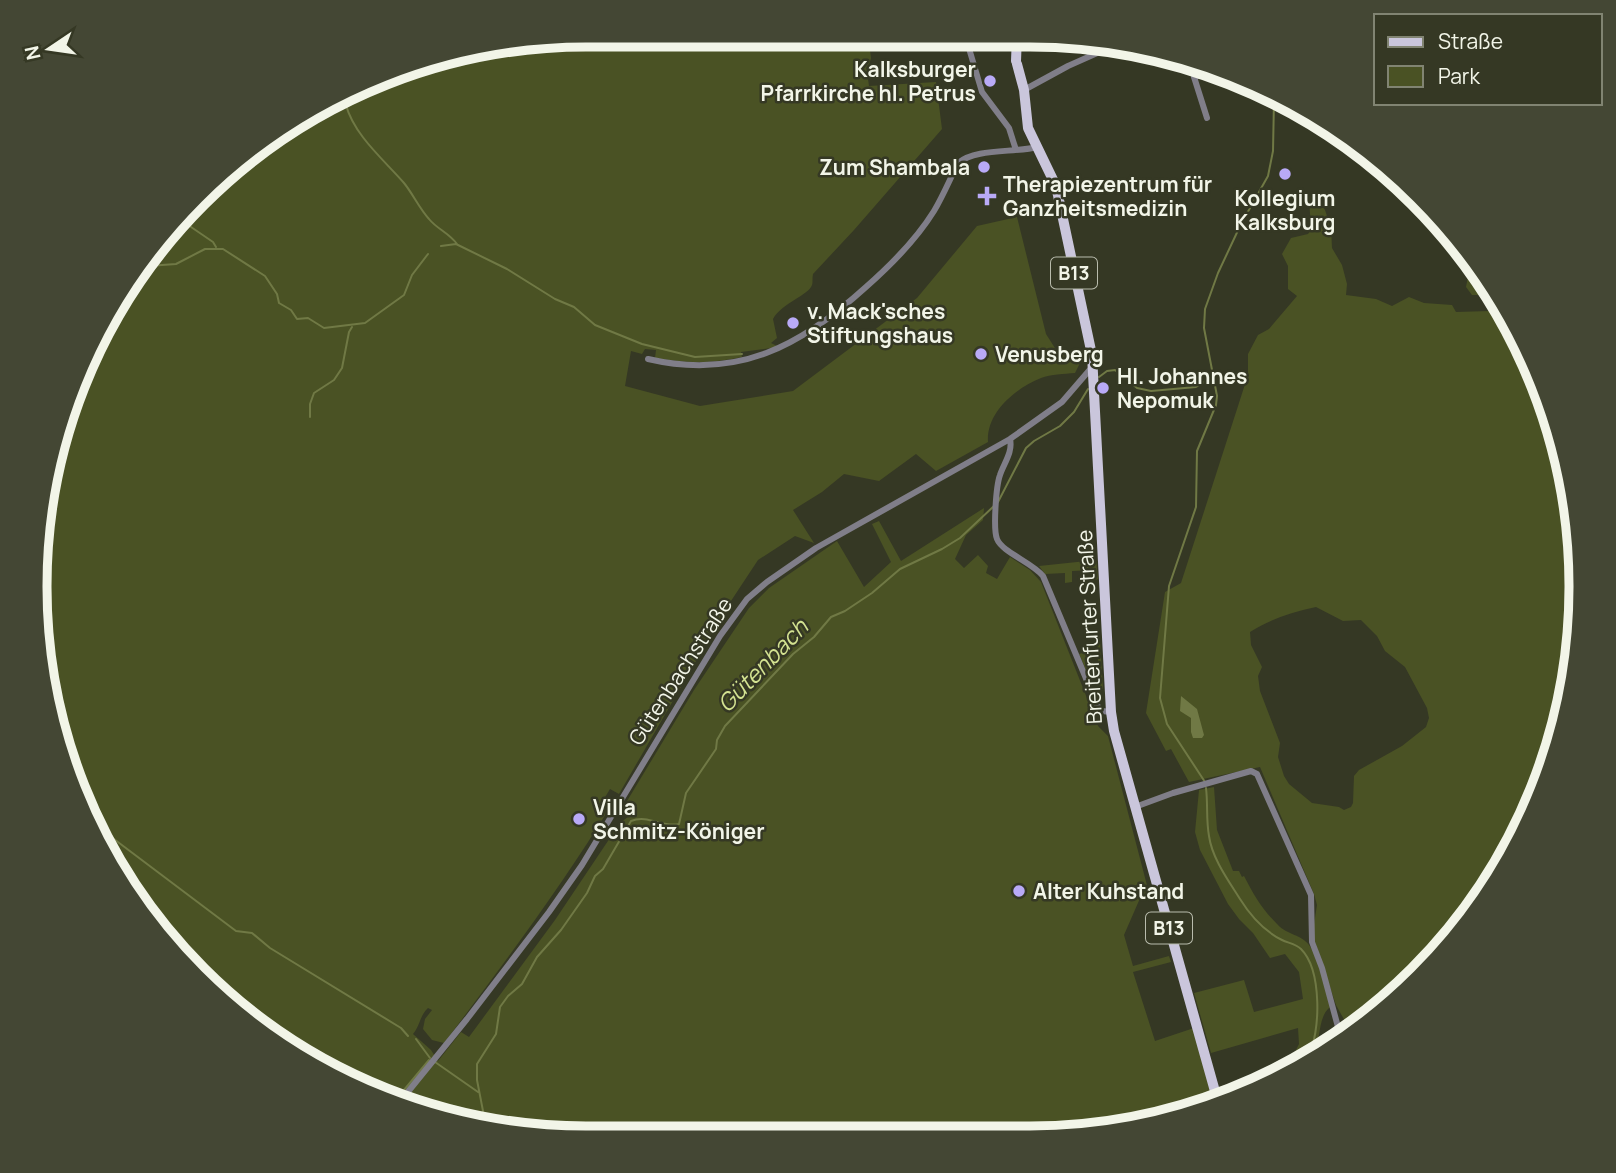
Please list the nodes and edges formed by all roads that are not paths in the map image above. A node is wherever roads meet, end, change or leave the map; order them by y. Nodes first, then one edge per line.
1 (969, 47) edge
2 (1018, 47) edge
3 (1021, 47) edge
4 (1100, 52) edge
5 (1019, 62) junction
6 (1200, 75) edge
7 (1023, 85) junction
8 (1207, 118) dead end
9 (1038, 147) junction
10 (1016, 150) junction
11 (648, 359) dead end
12 (1094, 369) junction
13 (1010, 439) junction
14 (1111, 712) junction
15 (1135, 807) junction
16 (1338, 1028) edge
17 (1215, 1093) edge
18 (406, 1094) edge

1 - 10 street
2 - 5 main road, B13
3 - 5 main road, B13
4 - 7 street
5 - 7 main road, B13
6 - 8 street
7 - 9 main road, B13
9 - 10 street
9 - 12 main road, B13
10 - 11 street
12 - 13 street, Gütenbachstraße
12 - 14 main road, Breitenfurter Straße / B13
13 - 14 street
13 - 18 street, Gütenbachstraße
14 - 15 main road, Breitenfurter Straße / B13
15 - 16 street
15 - 17 main road, Breitenfurter Straße / B13

